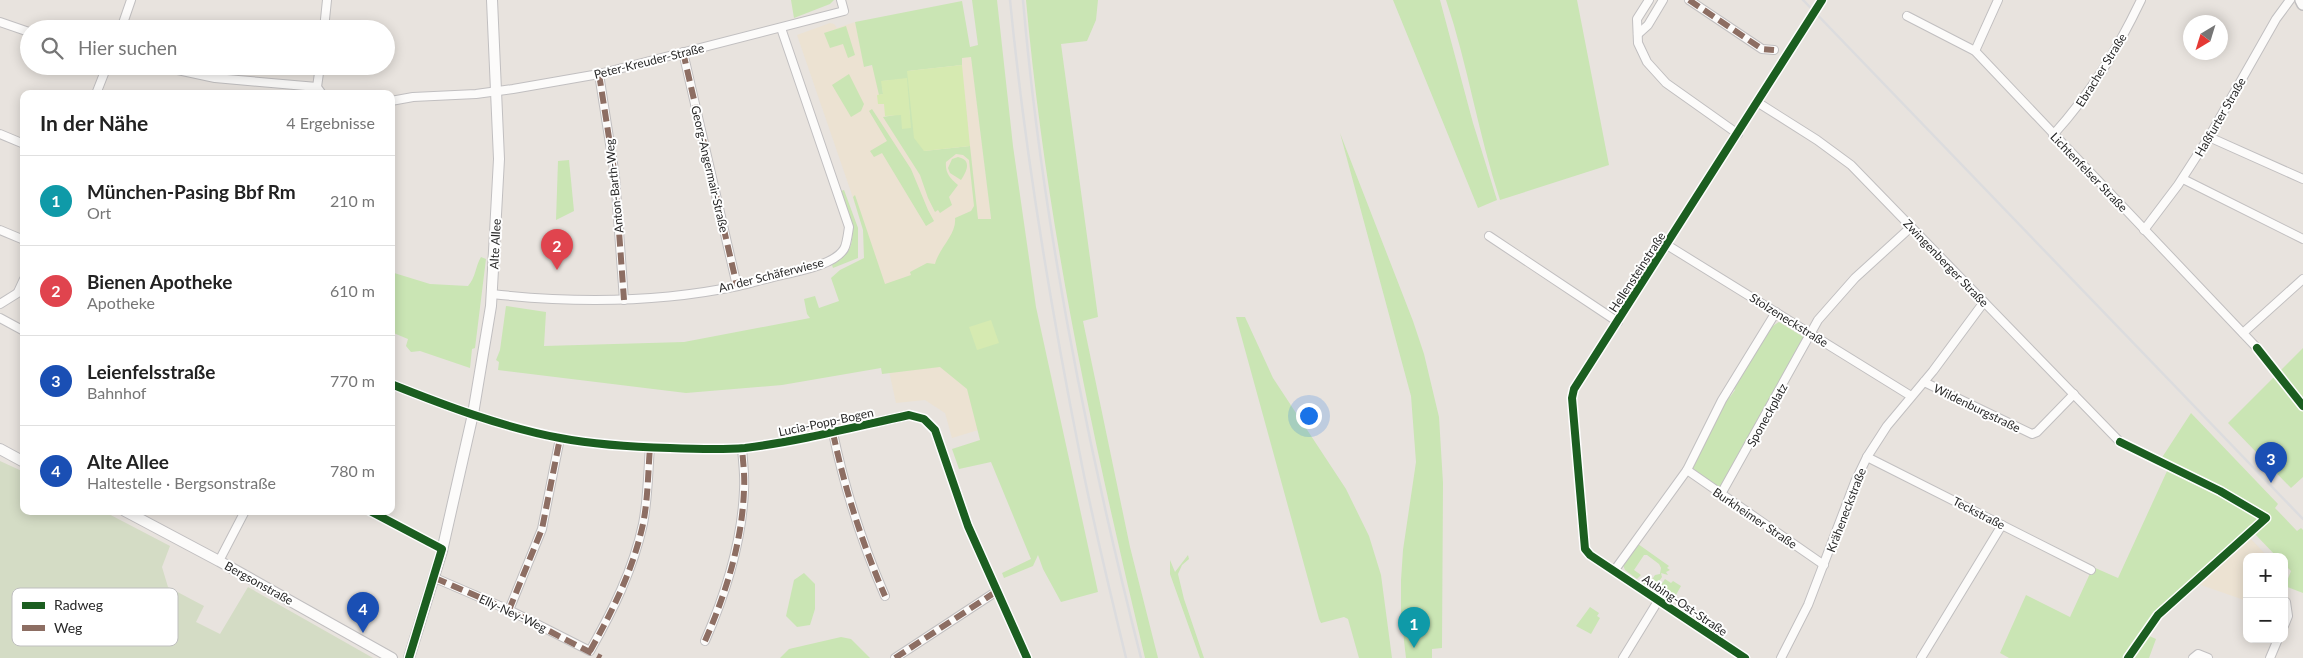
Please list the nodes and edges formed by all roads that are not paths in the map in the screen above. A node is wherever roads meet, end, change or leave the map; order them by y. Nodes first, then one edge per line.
1 (131, 0) edge
2 (326, 0) edge
3 (492, 0) edge
4 (841, 0) edge
5 (1648, 0) edge
6 (1663, 0) edge
7 (1689, 0) edge
8 (1822, 0) edge
9 (1998, 0) edge
10 (2141, 0) edge
11 (2290, 0) edge
12 (2301, 0) edge
13 (2303, 4) edge
14 (1907, 16) dead end
15 (124, 20) edge
16 (325, 20) edge
17 (0, 22) edge
18 (781, 28) junction
19 (20, 29) edge
20 (1638, 34) junction
21 (1774, 50) dead end
22 (1975, 51) junction
23 (683, 52) junction
24 (599, 74) junction
25 (103, 75) edge
26 (201, 75) edge
27 (320, 75) edge
28 (98, 90) edge
29 (312, 90) edge
30 (320, 90) edge
31 (498, 91) junction
32 (395, 100) edge
33 (1757, 102) junction
34 (0, 134) edge
35 (1738, 134) junction
36 (2053, 135) junction
37 (2209, 138) junction
38 (20, 142) edge
39 (2183, 179) junction
40 (2303, 179) edge
41 (1911, 227) junction
42 (0, 230) edge
43 (2144, 230) junction
44 (1489, 236) dead end
45 (20, 238) edge
46 (2303, 239) edge
47 (1667, 245) junction
48 (2303, 278) edge
49 (738, 286) junction
50 (20, 291) edge
51 (492, 294) junction
52 (624, 300) junction
53 (1984, 302) junction
54 (0, 304) edge
55 (1776, 312) junction
56 (0, 318) edge
57 (1618, 322) junction
58 (20, 329) edge
59 (2243, 333) junction
60 (1811, 334) junction
61 (2257, 348) dead end
62 (1924, 382) junction
63 (395, 385) edge
64 (2074, 394) junction
65 (1911, 396) junction
66 (473, 414) junction
67 (833, 433) junction
68 (560, 438) junction
69 (2120, 442) dead end
70 (650, 447) junction
71 (742, 448) junction
72 (0, 449) edge
73 (1867, 457) junction
74 (20, 460) edge
75 (1686, 470) junction
76 (1721, 494) junction
77 (133, 515) edge
78 (243, 515) edge
79 (378, 515) edge
80 (2002, 525) junction
81 (442, 549) junction
82 (219, 561) junction
83 (1824, 565) junction
84 (2090, 570) dead end
85 (1614, 571) junction
86 (434, 578) junction
87 (997, 591) junction
88 (885, 596) dead end
89 (1658, 601) junction
90 (509, 610) junction
91 (705, 641) dead end
92 (2276, 643) edge
93 (392, 658) edge
94 (410, 658) edge
95 (896, 658) edge
96 (1027, 658) edge
97 (1623, 658) edge
98 (1745, 658) edge
99 (1781, 658) edge
100 (1921, 658) edge
101 (2193, 658) edge
102 (2208, 658) edge
103 (2270, 658) edge

1 - 15 street
2 - 16 street
3 - 31 street, Alte Allee
4 - 18 street, Peter-Kreuder-Straße
5 - 20 street
6 - 20 street
7 - 21 street
8 - 33 street, Hellensteinstraße
9 - 22 street
10 - 36 street, Ebracher Straße
11 - 37 street, Haßfurter Straße
12 - 13 main road
14 - 22 street, Lichtenfelser Straße
17 - 19 street
18 - 23 street, Peter-Kreuder-Straße
18 - 49 street, An der Schäferwiese
20 - 35 street
22 - 36 street, Lichtenfelser Straße
23 - 24 street, Peter-Kreuder-Straße
23 - 49 street, Georg-Angermair-Straße
24 - 31 street, Peter-Kreuder-Straße
24 - 52 street, Anton-Barth-Weg
25 - 28 street
26 - 29 street
27 - 30 street
31 - 32 street, Peter-Kreuder-Straße
31 - 51 street, Alte Allee
33 - 35 street, Hellensteinstraße
33 - 41 street, Zwingenberger Straße
34 - 38 street
35 - 47 street, Hellensteinstraße
36 - 43 street, Lichtenfelser Straße
37 - 39 street, Haßfurter Straße
37 - 40 street
39 - 43 street, Haßfurter Straße
39 - 46 street
41 - 53 street, Zwingenberger Straße
41 - 60 street, Sponeckplatz
42 - 45 street
43 - 59 street, Lichtenfelser Straße
44 - 57 street
47 - 55 street, Stolzeneckstraße
47 - 57 street, Hellensteinstraße
48 - 59 street
49 - 52 street, An der Schäferwiese
50 - 54 street
51 - 52 street, An der Schäferwiese
51 - 66 street, Alte Allee
53 - 62 street, Kräheneckstraße
53 - 64 street, Zwingenberger Straße
55 - 60 street, Stolzeneckstraße
55 - 75 street
56 - 58 street
57 - 85 street, Hellensteinstraße
59 - 61 street, Lichtenfelser Straße
60 - 65 street, Stolzeneckstraße
60 - 76 street, Sponeckplatz
62 - 64 street, Wildenburgstraße
62 - 65 street, Kräheneckstraße
63 - 66 street, Lucia-Popp-Bogen
64 - 69 street, Zwingenberger Straße
65 - 73 street, Kräheneckstraße
66 - 68 street, Lucia-Popp-Bogen
66 - 81 street, Alte Allee
67 - 71 street, Lucia-Popp-Bogen
67 - 87 street, Lucia-Popp-Bogen
67 - 88 street
68 - 70 street, Lucia-Popp-Bogen
68 - 90 street
70 - 71 street, Lucia-Popp-Bogen
70 - 90 street, Elly-Ney-Weg
71 - 91 street
72 - 74 street
73 - 80 street, Teckstraße
73 - 83 street, Kräheneckstraße
75 - 76 street, Burkheimer Straße
75 - 85 street
76 - 83 street, Burkheimer Straße
77 - 82 street, Bergsonstraße
78 - 82 street
79 - 81 street
80 - 84 street, Teckstraße
80 - 100 street
81 - 86 street, Alte Allee
82 - 93 street, Bergsonstraße
83 - 99 street, Kräheneckstraße
85 - 89 street, Aubing-Ost-Straße
86 - 90 street, Elly-Ney-Weg
86 - 94 street, Alte Allee
87 - 95 street
87 - 96 street, Lucia-Popp-Bogen
89 - 97 street
89 - 98 street, Aubing-Ost-Straße
92 - 103 street
101 - 102 street

